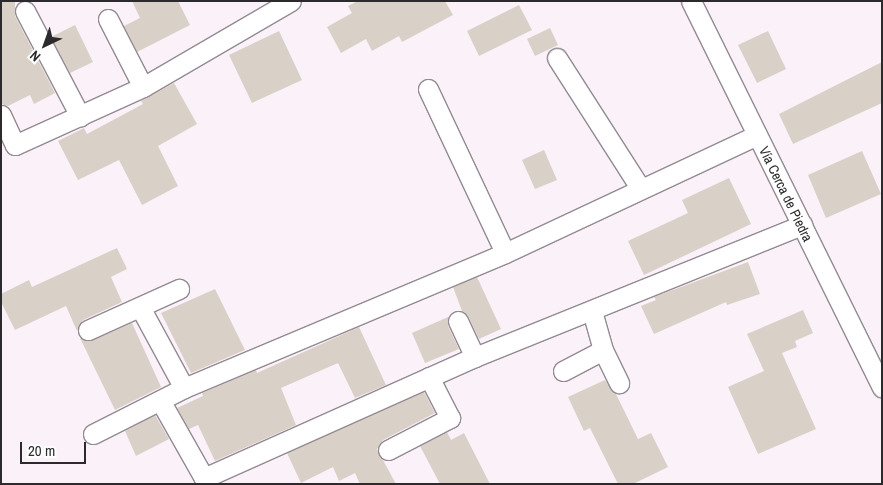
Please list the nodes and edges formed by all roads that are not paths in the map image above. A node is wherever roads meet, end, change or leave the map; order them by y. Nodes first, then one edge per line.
1 (291, 1) edge
2 (691, 1) edge
3 (26, 11) dead end
4 (108, 19) dead end
5 (557, 58) dead end
6 (142, 87) junction
7 (428, 89) dead end
8 (1, 115) edge
9 (80, 116) junction
10 (757, 135) junction
11 (640, 188) junction
12 (802, 225) junction
13 (505, 253) junction
14 (180, 289) dead end
15 (140, 307) junction
16 (592, 311) junction
17 (458, 321) dead end
18 (88, 330) dead end
19 (603, 350) junction
20 (475, 357) junction
21 (563, 371) dead end
22 (430, 378) junction
23 (619, 383) dead end
24 (882, 387) edge
25 (184, 388) junction
26 (161, 402) junction
27 (93, 434) dead end
28 (388, 450) dead end

1 - 6 street
2 - 10 street, Vía Cerca de Piedra
3 - 9 street
4 - 6 street
5 - 11 street
6 - 9 street
7 - 13 street
8 - 9 street
10 - 11 street
10 - 12 street, Vía Cerca de Piedra
11 - 13 street
12 - 16 street
12 - 24 street, Vía Cerca de Piedra
13 - 25 street
14 - 15 street
15 - 18 street
15 - 25 street
16 - 19 street
16 - 20 street
17 - 20 street
19 - 21 street
19 - 23 street
20 - 22 street
22 - 26 street
22 - 28 street
25 - 26 street
26 - 27 street

